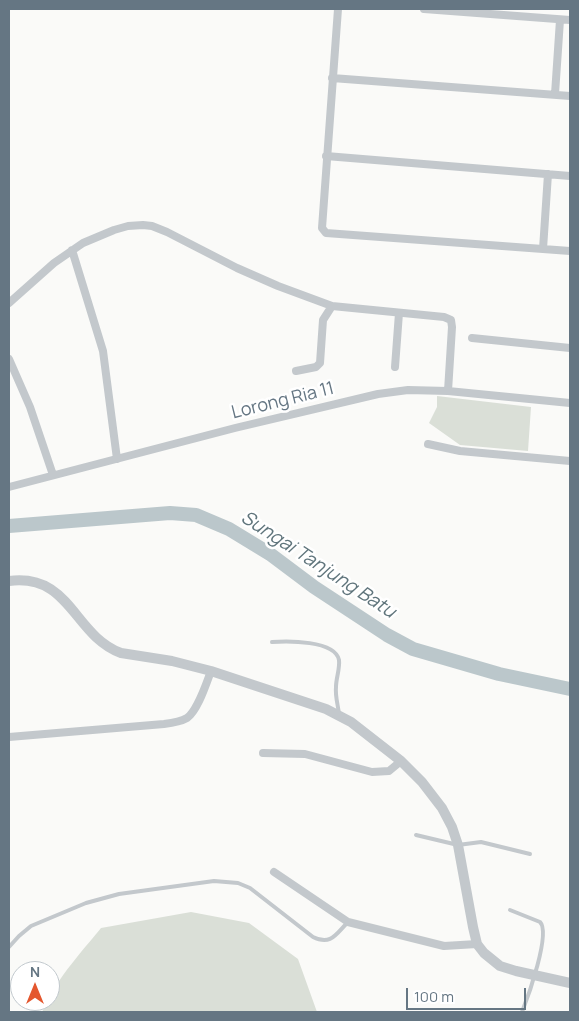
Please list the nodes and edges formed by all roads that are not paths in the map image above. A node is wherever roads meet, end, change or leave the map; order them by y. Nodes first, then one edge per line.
1 (338, 9) edge
2 (424, 9) edge
3 (560, 20) junction
4 (570, 20) edge
5 (332, 78) junction
6 (555, 94) junction
7 (570, 96) edge
8 (326, 156) junction
9 (548, 174) junction
10 (570, 176) edge
11 (543, 249) junction
12 (72, 250) junction
13 (570, 251) edge
14 (9, 303) edge
15 (332, 306) junction
16 (399, 313) junction
17 (472, 338) dead end
18 (570, 348) edge
19 (9, 359) edge
20 (395, 367) dead end
21 (296, 370) dead end
22 (448, 390) junction
23 (570, 403) edge
24 (428, 444) dead end
25 (117, 459) junction
26 (570, 461) edge
27 (53, 475) junction
28 (9, 487) edge
29 (9, 581) edge
30 (272, 642) dead end
31 (211, 671) junction
32 (340, 716) junction
33 (9, 737) edge
34 (263, 753) dead end
35 (401, 762) junction
36 (416, 835) dead end
37 (458, 844) junction
38 (530, 854) dead end
39 (274, 872) dead end
40 (510, 910) dead end
41 (348, 922) junction
42 (477, 944) junction
43 (9, 948) edge
44 (536, 976) junction
45 (570, 983) edge
46 (522, 1012) edge

1 - 5 street
2 - 3 street
3 - 4 street
3 - 6 street
5 - 6 street
5 - 8 street
6 - 7 street
8 - 9 street
8 - 11 street
9 - 10 street
9 - 11 street
11 - 13 street
12 - 14 street
12 - 15 street
12 - 25 street
15 - 16 street
15 - 21 street
16 - 20 street
16 - 22 street
17 - 18 street
19 - 27 street
22 - 23 street, Lorong Ria 11
22 - 25 street, Lorong Ria 11
24 - 26 street
25 - 27 street, Lorong Ria 11
27 - 28 street, Lorong Ria 11
29 - 31 street
30 - 32 lane
31 - 32 street
31 - 33 street
32 - 35 street
34 - 35 street
35 - 37 street
36 - 37 lane
37 - 38 lane
37 - 42 street
39 - 41 street
40 - 44 lane
41 - 42 street
41 - 43 lane
42 - 44 street
44 - 45 street
44 - 46 lane

